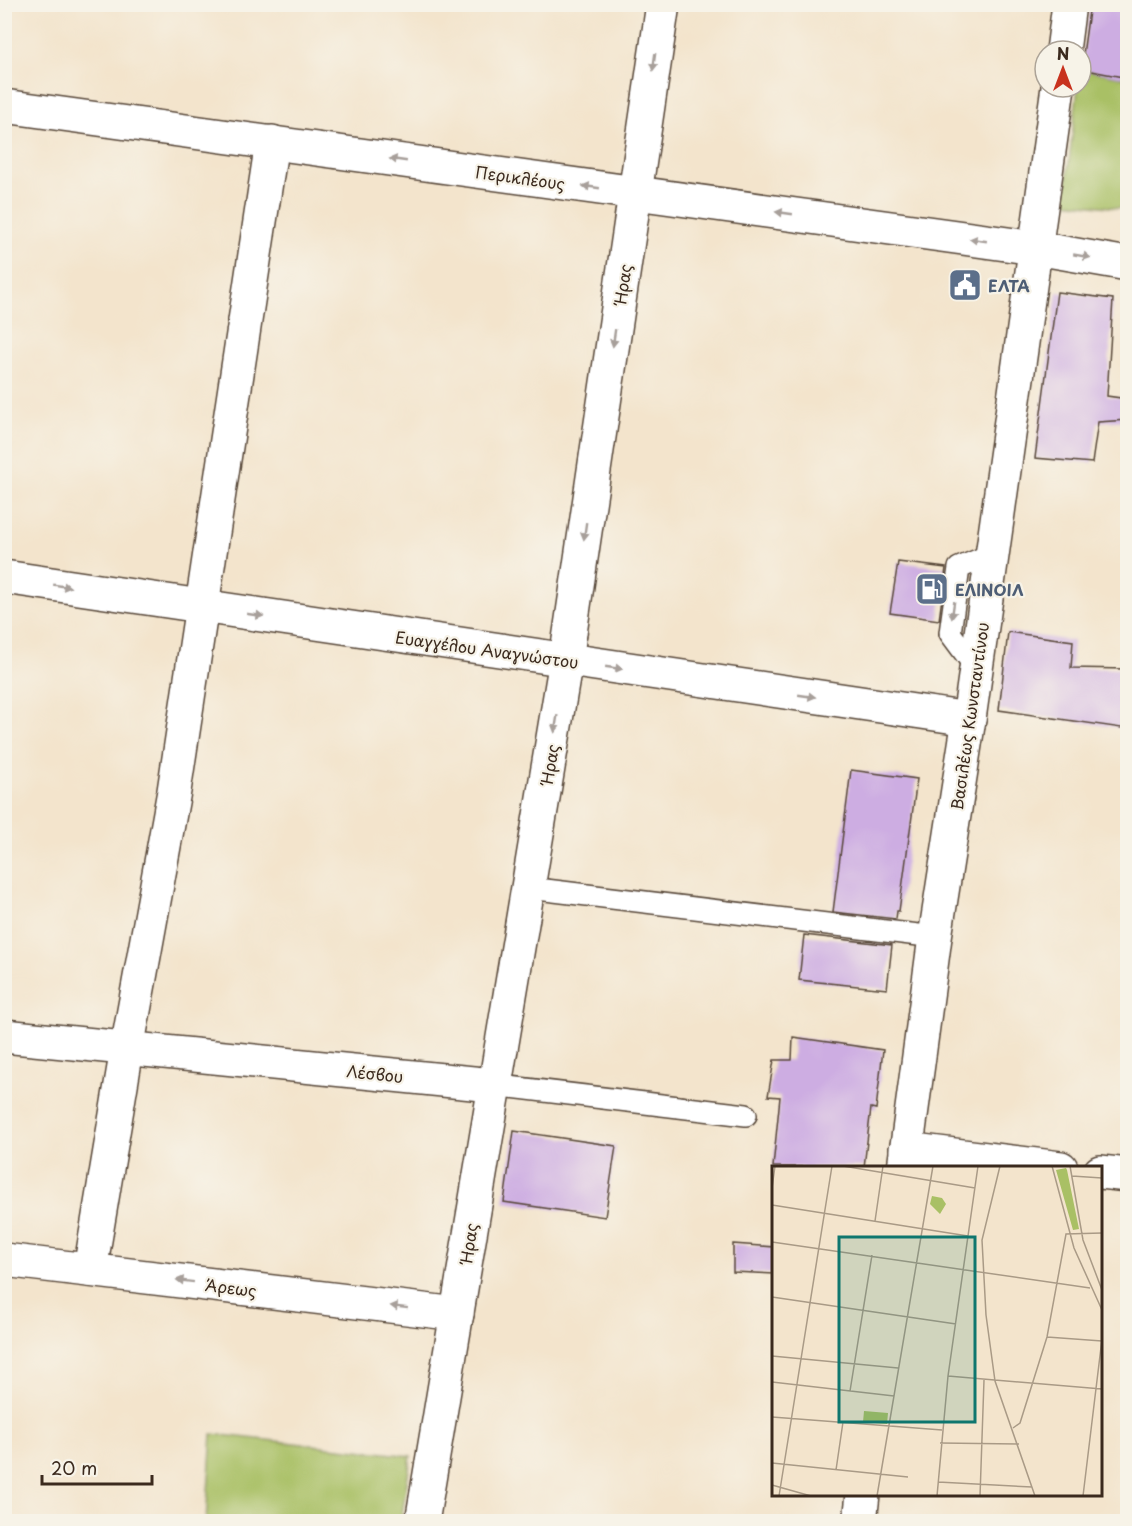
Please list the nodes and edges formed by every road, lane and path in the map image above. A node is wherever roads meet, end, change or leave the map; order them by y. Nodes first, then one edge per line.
1 (663, 4) edge
2 (1069, 4) edge
3 (1065, 39) edge
4 (1056, 99) edge
5 (4, 105) edge
6 (272, 142) junction
7 (635, 193) junction
8 (1035, 248) junction
9 (1128, 264) edge
10 (4, 577) edge
11 (202, 607) junction
12 (566, 660) junction
13 (969, 719) junction
14 (529, 888) junction
15 (935, 937) junction
16 (4, 1036) edge
17 (127, 1049) junction
18 (494, 1085) junction
19 (746, 1115) dead end
20 (905, 1158) edge
21 (1044, 1166) edge
22 (1102, 1172) edge
23 (1128, 1175) edge
24 (4, 1260) edge
25 (90, 1270) junction
26 (457, 1314) junction
27 (864, 1496) edge
28 (422, 1521) edge
29 (860, 1521) edge

1 -> 7 street, Ήρας
2 - 3 street
4 - 8 street, Βασιλέως Κωνσταντίνου
5 - 6 street, Περικλέους
7 -> 6 street, Περικλέους
6 - 11 street
8 -> 7 street, Περικλέους
7 -> 12 street, Ήρας
8 -> 9 street, Περικλέους
8 - 13 street, Βασιλέως Κωνσταντίνου
10 -> 11 street, Ευαγγέλου Αναγνώστου
11 -> 12 street, Ευαγγέλου Αναγνώστου
11 - 17 street
12 -> 13 street, Ευαγγέλου Αναγνώστου
12 -> 14 street, Ήρας
13 - 15 street, Βασιλέως Κωνσταντίνου
14 - 15 lane
14 - 18 street, Ήρας
15 - 20 street, Βασιλέως Κωνσταντίνου
16 - 17 street, Λέσβου
17 - 18 street, Λέσβου
17 - 25 street
18 - 19 lane, Λέσβου
18 - 26 street, Ήρας
20 - 21 street
22 - 23 street
24 - 25 street, Άρεως
26 -> 25 street, Άρεως
26 - 28 street, Ήρας
27 - 29 street

